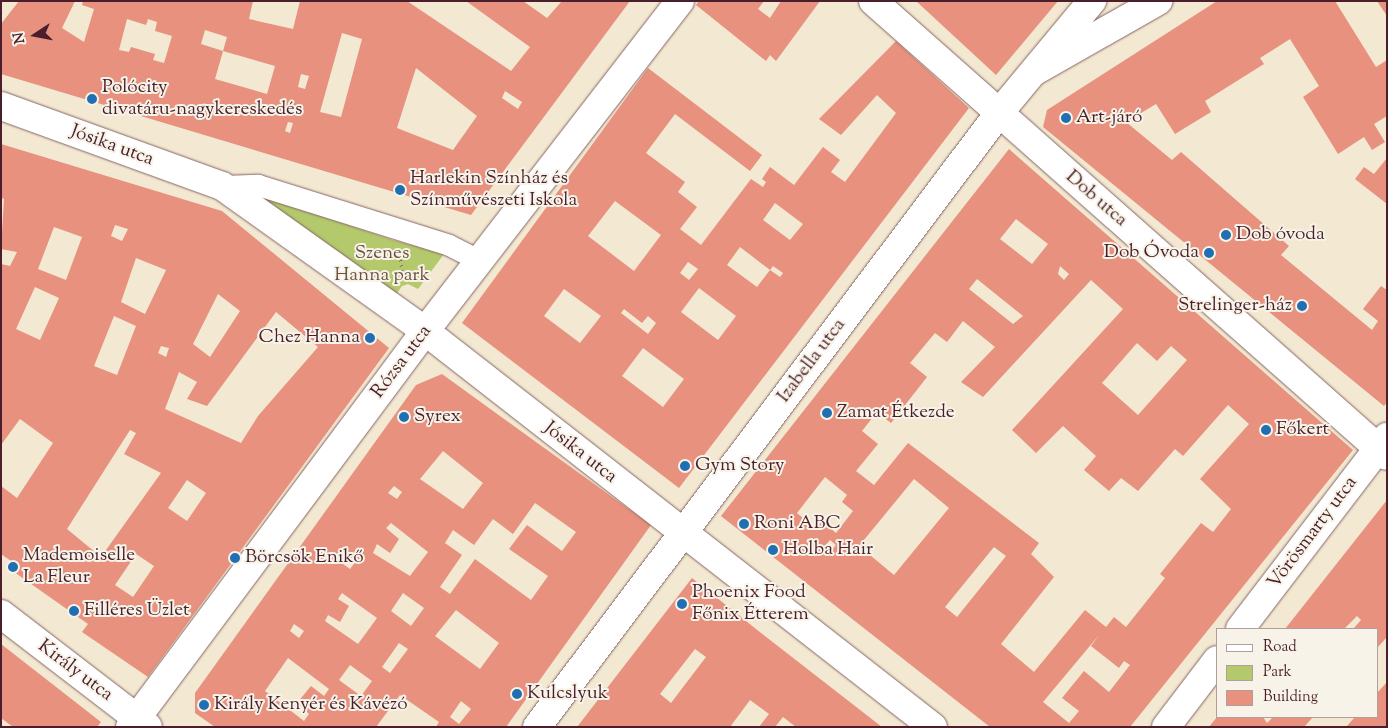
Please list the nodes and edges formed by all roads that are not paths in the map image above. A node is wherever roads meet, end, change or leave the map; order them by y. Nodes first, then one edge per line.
1 (680, 1) edge
2 (873, 1) edge
3 (1092, 1) edge
4 (1158, 1) edge
5 (1034, 71) junction
6 (1, 106) edge
7 (999, 113) junction
8 (222, 186) junction
9 (480, 260) junction
10 (425, 331) junction
11 (1384, 447) edge
12 (682, 533) junction
13 (1, 614) edge
14 (1241, 628) edge
15 (1216, 661) edge
16 (138, 724) edge
17 (537, 727) edge
18 (933, 727) edge
19 (1166, 727) edge

1 - 9 street, Rózsa utca
2 - 7 street, Dob utca
3 - 5 street, Izabella utca
4 - 5 street
5 - 7 street, Izabella utca
6 - 8 street, Jósika utca
7 - 11 street, Dob utca
7 - 12 street, Izabella utca
8 - 9 street, Jósika utca
8 - 10 street, Jósika utca
9 - 10 street, Rózsa utca
10 - 12 street, Jósika utca
10 - 16 street, Rózsa utca
11 - 14 street, Vörösmarty utca
12 - 17 street, Izabella utca
12 - 18 street, Jósika utca
13 - 16 street, Király utca
15 - 19 street

